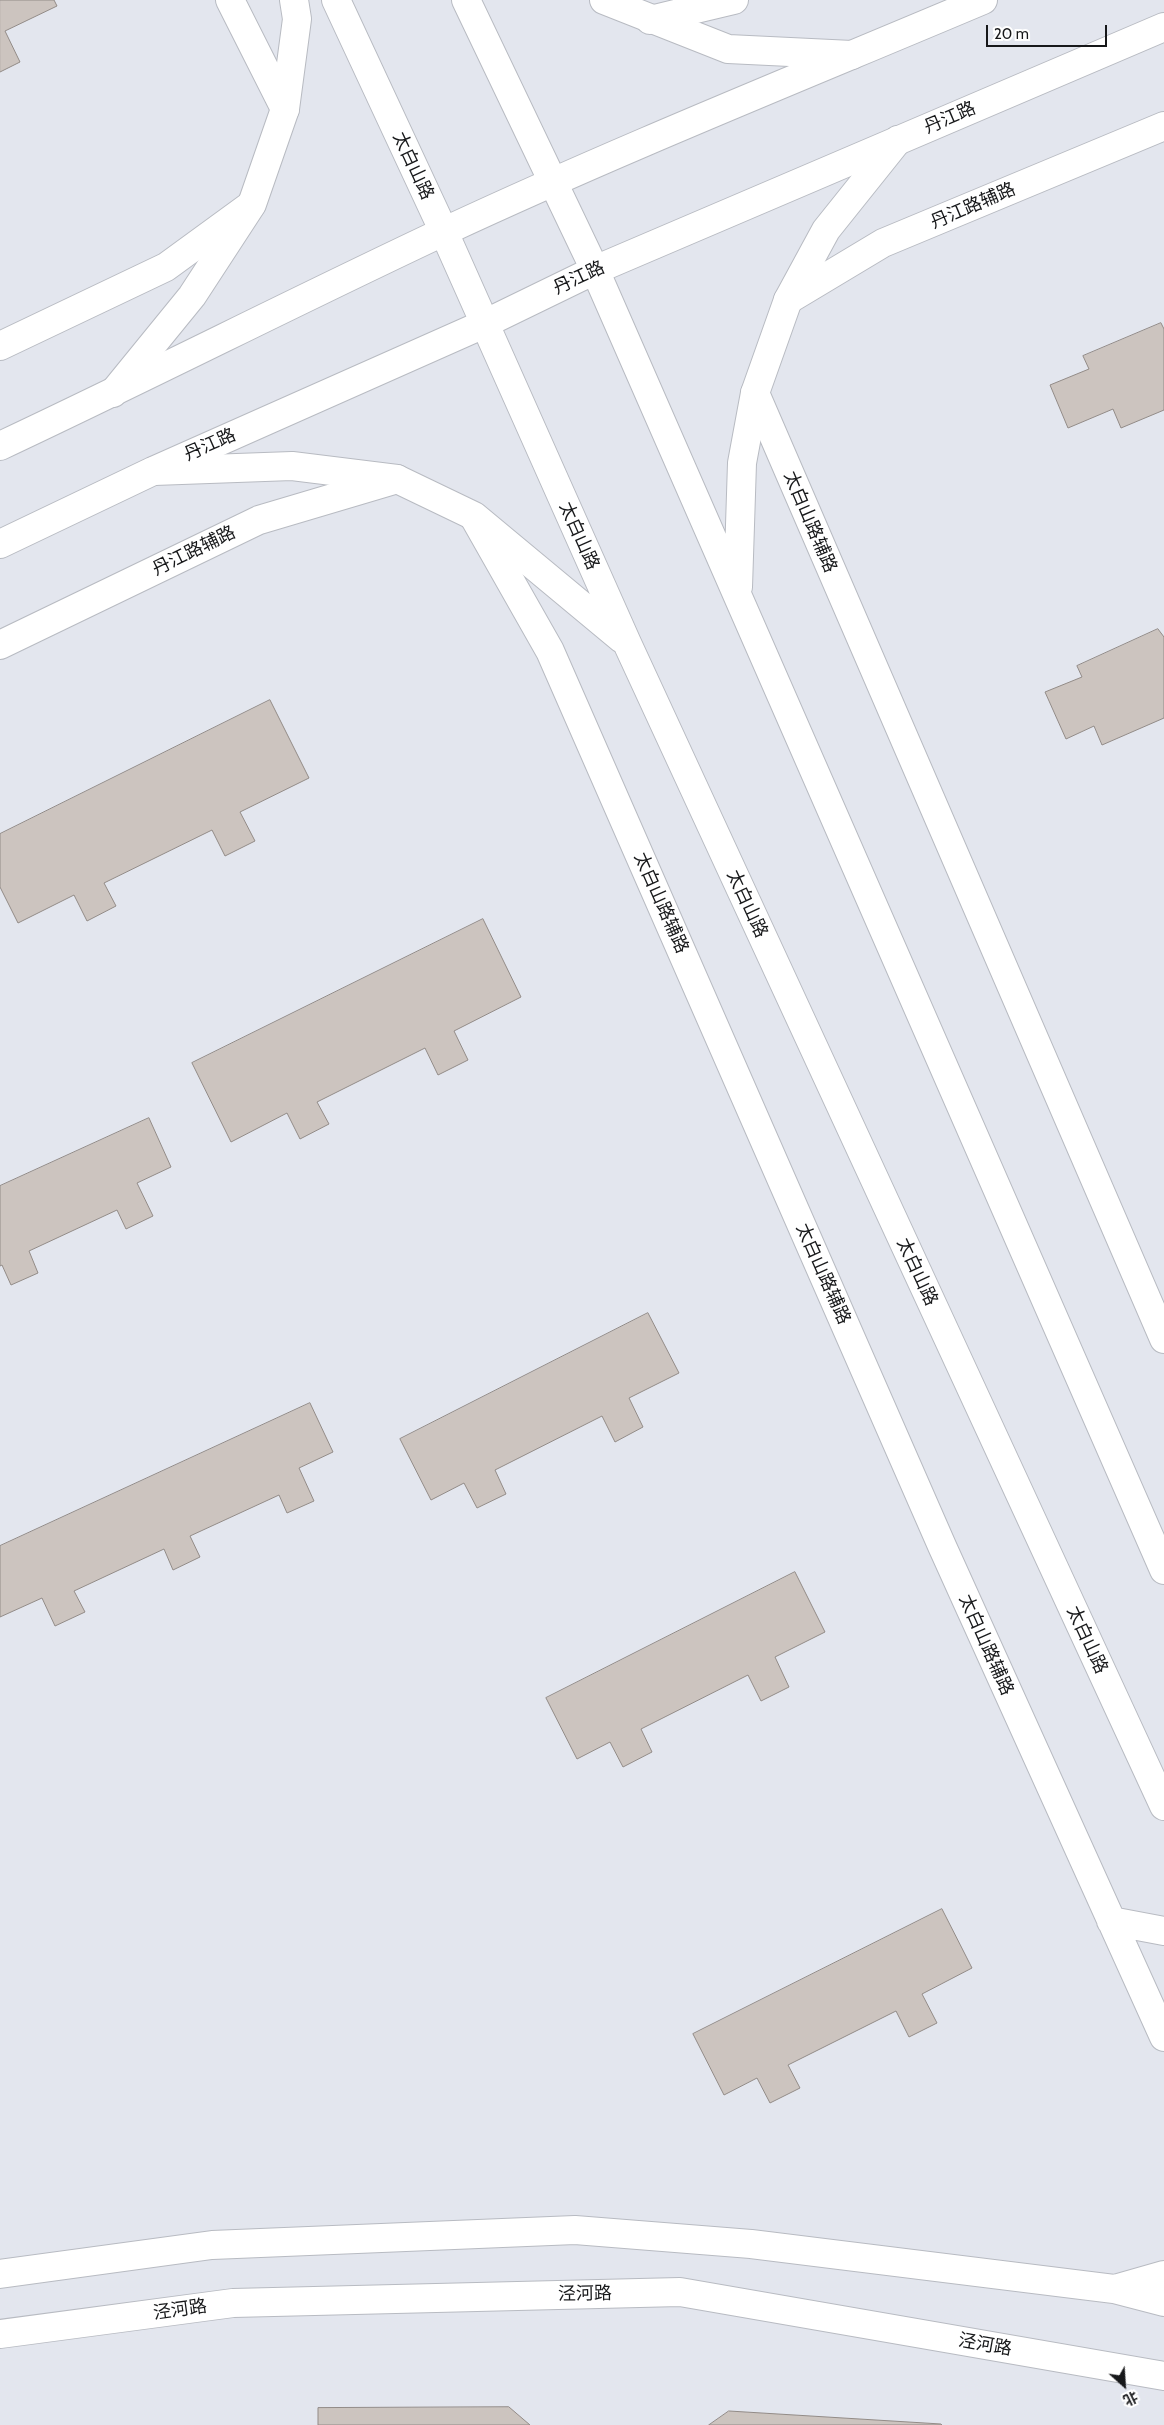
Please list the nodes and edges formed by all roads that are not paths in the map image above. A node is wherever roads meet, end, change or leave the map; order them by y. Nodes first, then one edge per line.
1 (230, 0) edge
2 (294, 0) edge
3 (336, 0) edge
4 (466, 0) edge
5 (604, 0) edge
6 (734, 0) edge
7 (983, 0) edge
8 (650, 20) junction
9 (1164, 27) edge
10 (852, 55) junction
11 (285, 109) junction
12 (1164, 126) edge
13 (898, 140) junction
14 (553, 182) junction
15 (252, 204) junction
16 (444, 232) junction
17 (595, 270) junction
18 (788, 300) junction
19 (484, 324) junction
20 (0, 346) edge
21 (113, 393) junction
22 (755, 393) junction
23 (0, 446) edge
24 (152, 471) junction
25 (397, 479) junction
26 (474, 516) junction
27 (0, 544) edge
28 (738, 596) junction
29 (627, 643) junction
30 (0, 645) edge
31 (1164, 1339) edge
32 (1164, 1570) edge
33 (1164, 1806) edge
34 (1111, 1921) junction
35 (1164, 1931) edge
36 (1164, 2037) edge
37 (0, 2274) edge
38 (1164, 2275) edge
39 (1114, 2290) junction
40 (1164, 2302) edge
41 (0, 2334) edge
42 (1164, 2376) edge

1 - 11 main road
2 - 11 main road
3 - 16 main road, 太白山路
4 - 14 main road
5 - 8 main road
6 - 8 main road
7 - 10 main road
8 - 10 main road
9 - 13 main road, 丹江路
10 - 14 main road
11 - 15 main road
12 - 18 main road, 丹江路辅路
13 - 17 main road, 丹江路
13 - 18 main road
14 - 16 main road
14 - 17 main road
15 - 20 main road
15 - 21 main road
16 - 19 main road, 太白山路
16 - 21 main road
17 - 19 main road, 丹江路
17 - 28 main road
18 - 22 main road
19 - 24 main road, 丹江路
19 - 29 main road, 太白山路
21 - 23 main road
22 - 28 main road
22 - 31 main road, 太白山路辅路
24 - 25 main road
24 - 27 main road, 丹江路
25 - 26 main road
25 - 30 main road, 丹江路辅路
26 - 29 main road
26 - 34 main road, 太白山路辅路
28 - 32 main road
29 - 33 main road, 太白山路
34 - 35 main road
34 - 36 main road, 太白山路辅路
37 - 39 main road
38 - 39 main road
39 - 40 main road
41 - 42 main road, 泾河路

